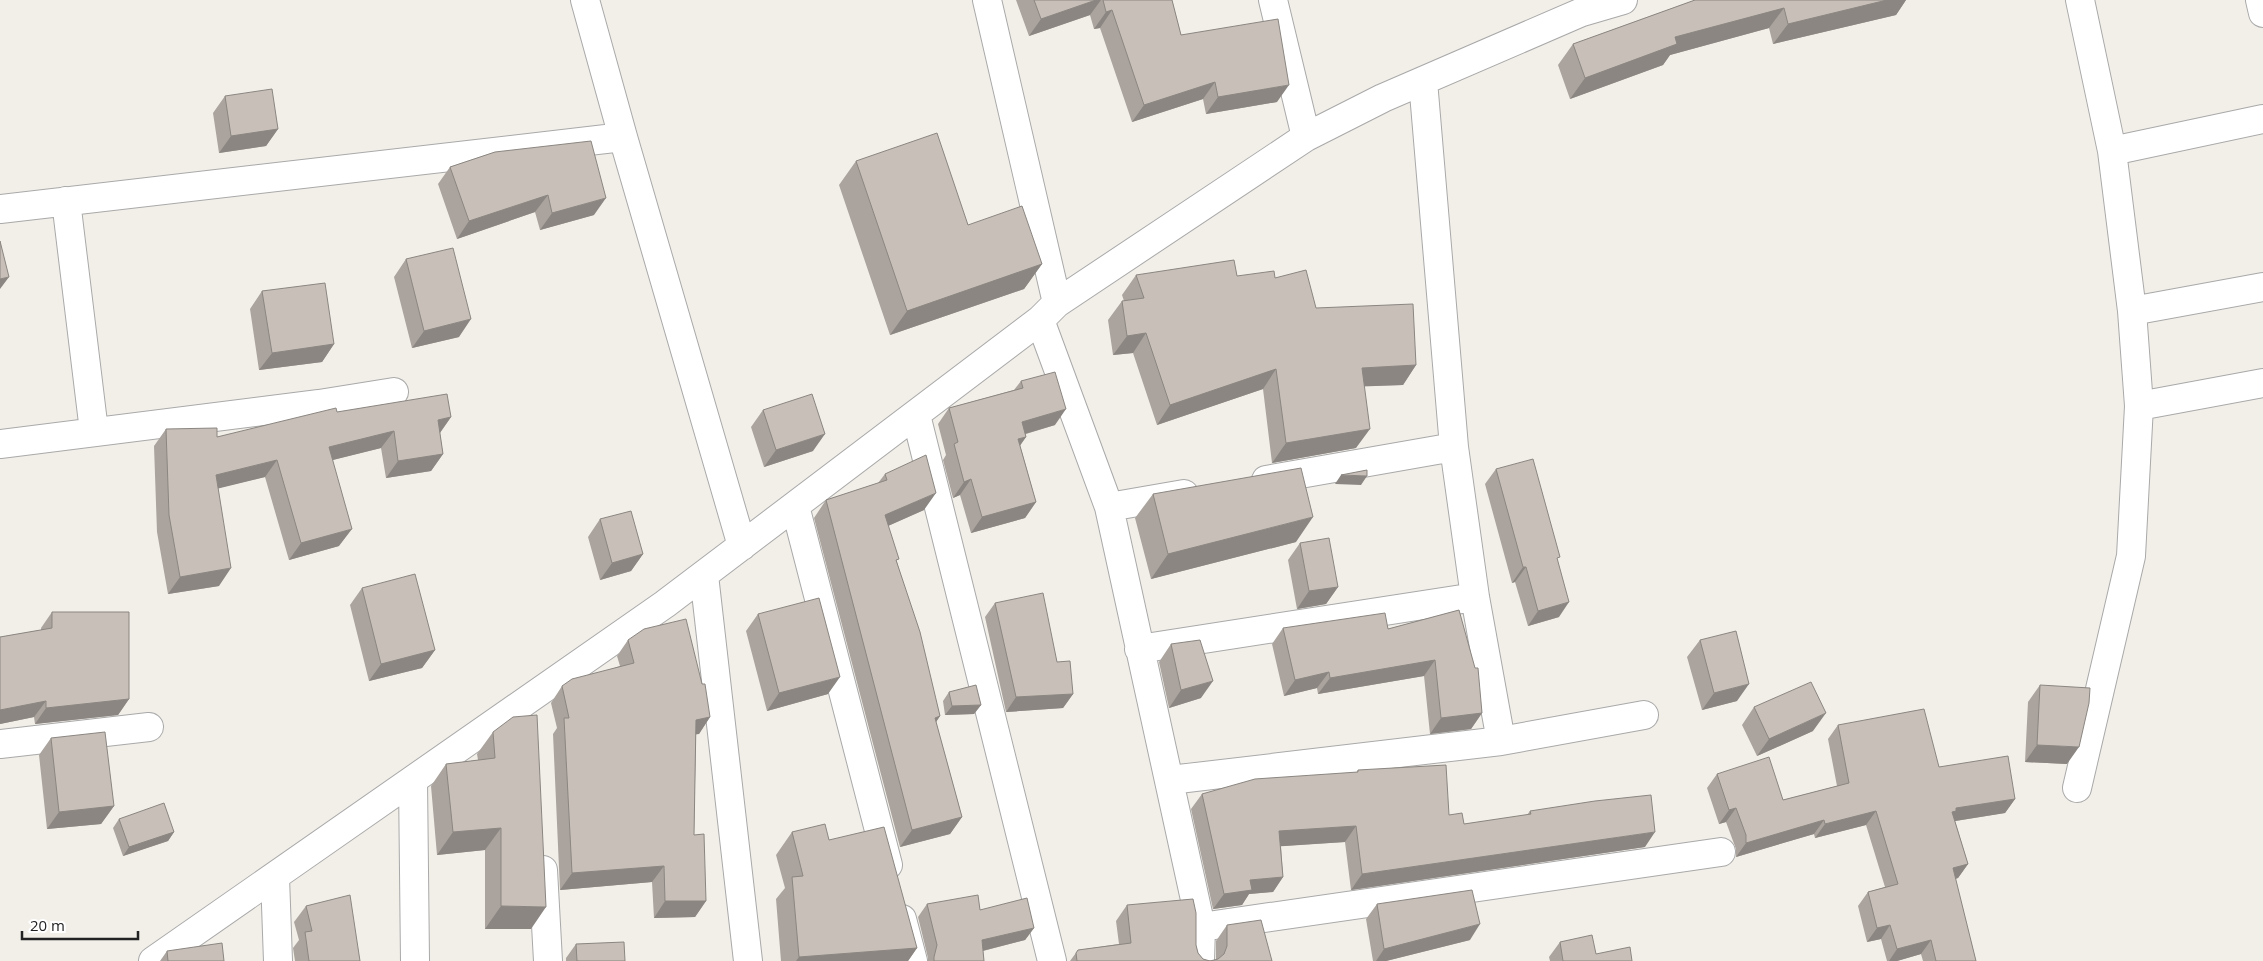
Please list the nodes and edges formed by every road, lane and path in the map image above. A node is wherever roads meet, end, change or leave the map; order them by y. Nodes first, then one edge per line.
1 (585, 0) edge
2 (987, 0) edge
3 (1273, 0) edge
4 (1623, 0) edge
5 (2080, 0) edge
6 (2260, 0) edge
7 (2263, 13) edge
8 (1423, 81) junction
9 (2263, 119) edge
10 (623, 137) junction
11 (1306, 137) junction
12 (2112, 150) junction
13 (66, 201) junction
14 (0, 209) edge
15 (2263, 286) edge
16 (2132, 310) junction
17 (1049, 312) junction
18 (2263, 382) edge
19 (394, 392) dead end
20 (2139, 406) junction
21 (916, 415) junction
22 (94, 431) junction
23 (0, 444) edge
24 (1454, 447) junction
25 (1237, 485) edge
26 (1208, 490) edge
27 (795, 506) junction
28 (1109, 507) junction
29 (742, 546) junction
30 (704, 575) junction
31 (1475, 597) junction
32 (1139, 649) junction
33 (535, 695) junction
34 (1644, 715) dead end
35 (536, 725) edge
36 (149, 727) dead end
37 (1501, 741) junction
38 (0, 744) edge
39 (413, 780) junction
40 (1170, 780) junction
41 (2077, 788) dead end
42 (542, 843) edge
43 (1720, 852) dead end
44 (275, 877) junction
45 (1201, 927) junction
46 (154, 961) edge
47 (278, 961) edge
48 (415, 961) edge
49 (548, 961) edge
50 (748, 961) edge
51 (913, 961) edge
52 (1052, 961) edge
53 (1200, 961) edge

1 - 10 street
2 - 17 street
3 - 11 street
4 - 8 street
5 - 12 street
6 - 7 street
8 - 11 street
8 - 24 street
9 - 12 street
10 - 13 street
10 - 29 street
11 - 17 street
12 - 16 street
13 - 14 street
13 - 22 street
15 - 16 street
16 - 20 street
17 - 21 street
17 - 28 street
18 - 20 street
19 - 22 street
20 - 41 street
21 - 27 street
21 - 52 street
22 - 23 street
24 - 25 street
24 - 31 street
26 - 28 street
27 - 29 street
27 - 51 street
28 - 32 street
29 - 30 street
30 - 33 street
30 - 50 street
31 - 32 street
31 - 37 street
32 - 40 street
33 - 35 street
33 - 39 street
34 - 37 street
36 - 38 street
37 - 40 street
39 - 44 street
39 - 48 street
40 - 45 street
42 - 49 street
43 - 45 street
44 - 46 street
44 - 47 street
45 - 53 street

